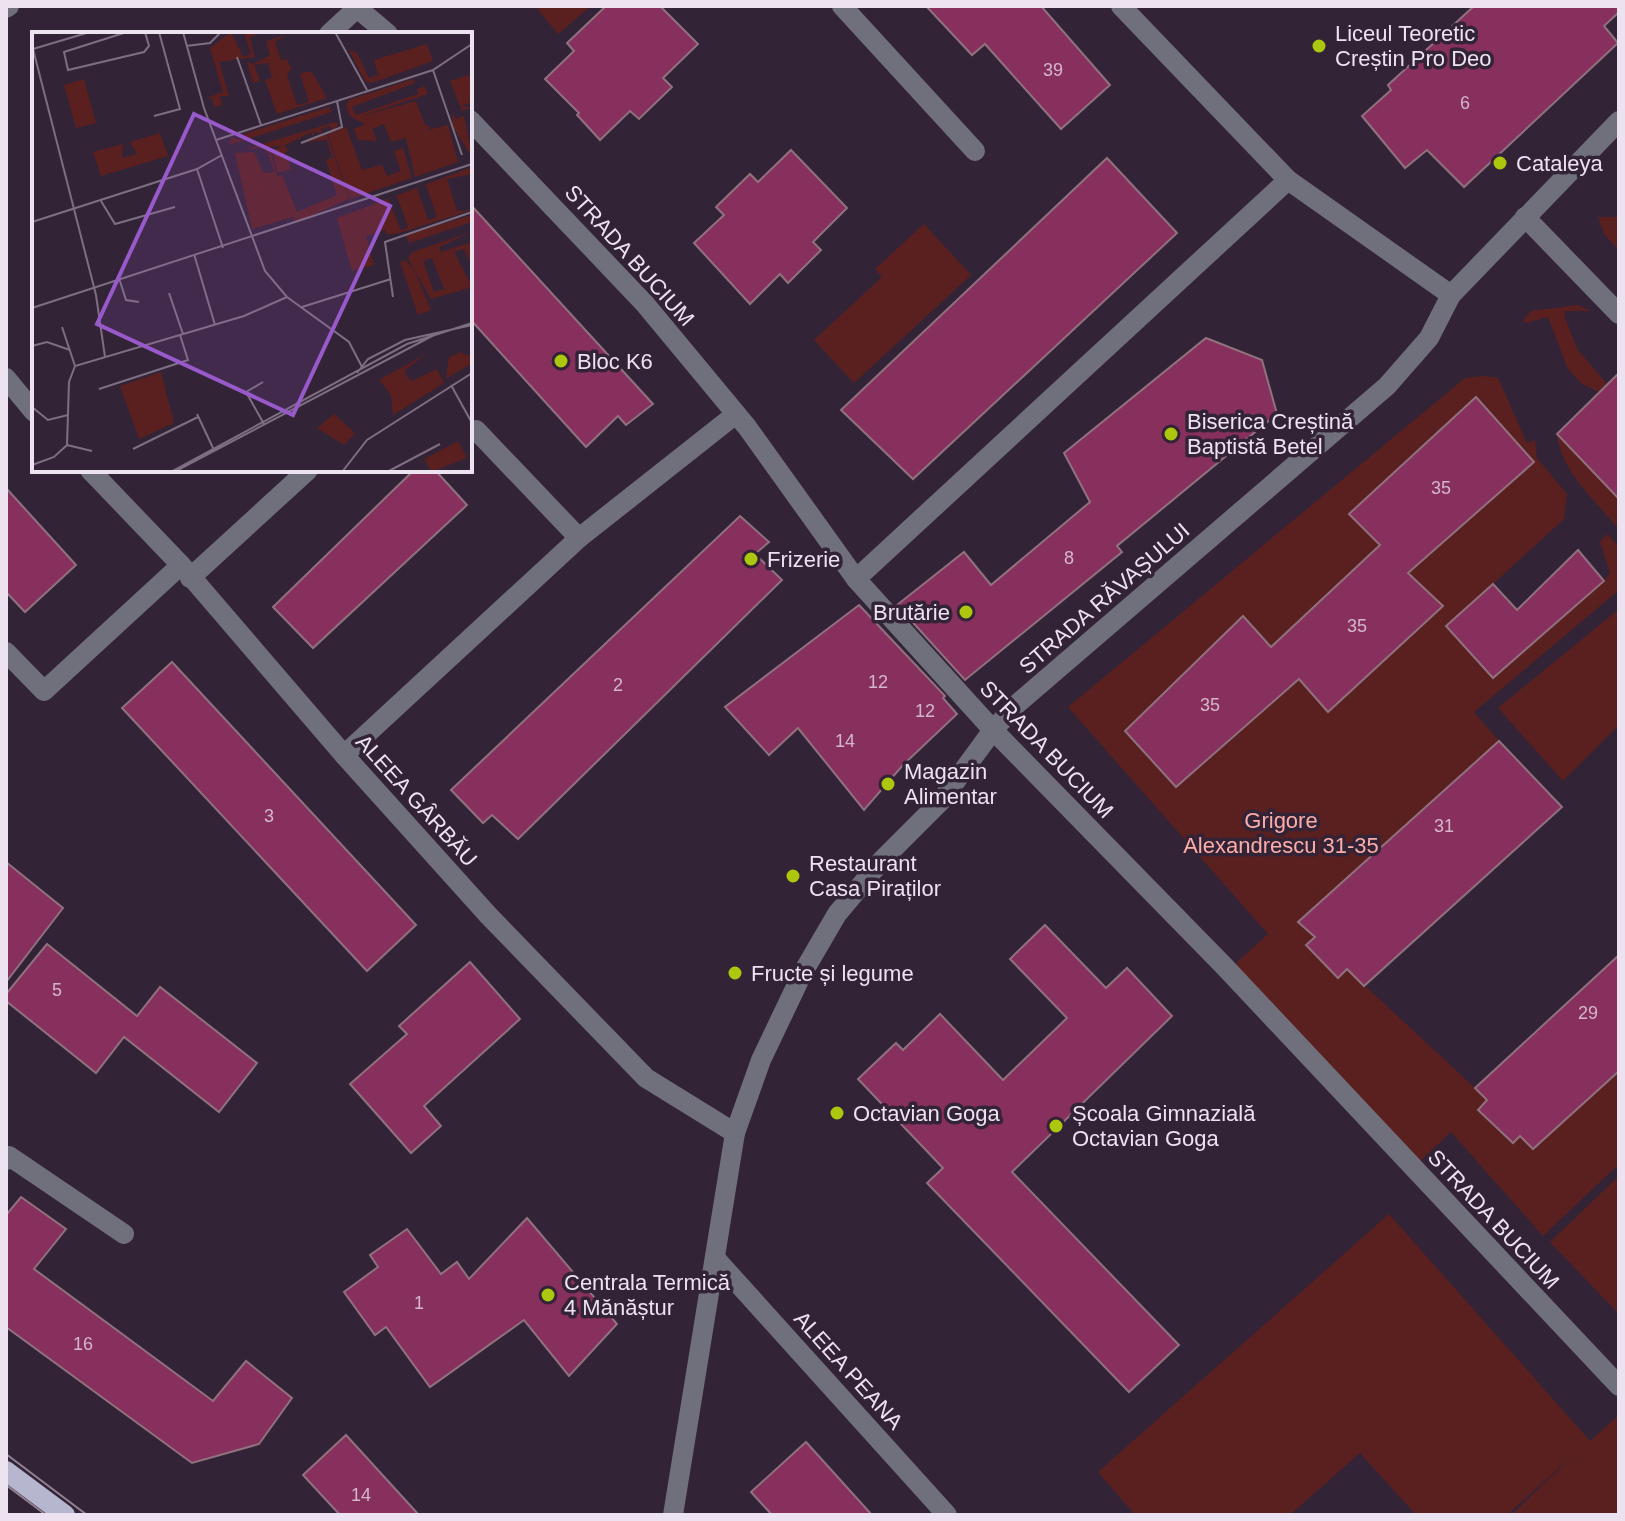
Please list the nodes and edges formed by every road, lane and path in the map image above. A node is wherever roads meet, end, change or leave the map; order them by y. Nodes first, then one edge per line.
1 (842, 6) edge
2 (1121, 6) edge
3 (356, 7) edge
4 (331, 32) edge
5 (386, 32) edge
6 (1619, 121) edge
7 (472, 122) edge
8 (975, 151) dead end
9 (1288, 180) junction
10 (1525, 217) junction
11 (1451, 295) junction
12 (1619, 314) edge
13 (6, 378) edge
14 (32, 410) edge
15 (736, 414) junction
16 (476, 430) dead end
17 (92, 472) edge
18 (306, 472) edge
19 (579, 538) junction
20 (185, 572) junction
21 (856, 579) junction
22 (7, 653) edge
23 (993, 730) junction
24 (344, 755) junction
25 (735, 1133) junction
26 (6, 1160) edge
27 (124, 1234) dead end
28 (715, 1258) junction
29 (1619, 1386) edge
30 (6, 1471) edge
31 (65, 1515) edge
32 (673, 1515) edge
33 (947, 1515) edge

1 - 8 street
2 - 9 street
3 - 4 street
3 - 5 street
6 - 10 street, STRADA RĂVAȘULUI
7 - 15 street, STRADA BUCIUM
9 - 11 street
9 - 21 street
10 - 11 street, STRADA RĂVAȘULUI
10 - 12 street
11 - 23 street, STRADA RĂVAȘULUI
13 - 14 street
15 - 19 street
15 - 21 street, STRADA BUCIUM
16 - 19 street
17 - 20 street, ALEEA GÂRBĂU
18 - 20 street
19 - 24 street
20 - 22 street
20 - 24 street, ALEEA GÂRBĂU
21 - 23 street, STRADA BUCIUM
23 - 25 street, STRADA RĂVAȘULUI
23 - 29 street, STRADA BUCIUM
24 - 25 street, ALEEA GÂRBĂU
25 - 28 street, STRADA RĂVAȘULUI
26 - 27 street
28 - 32 street, STRADA RĂVAȘULUI
28 - 33 street, ALEEA PEANA
30 - 31 main road

